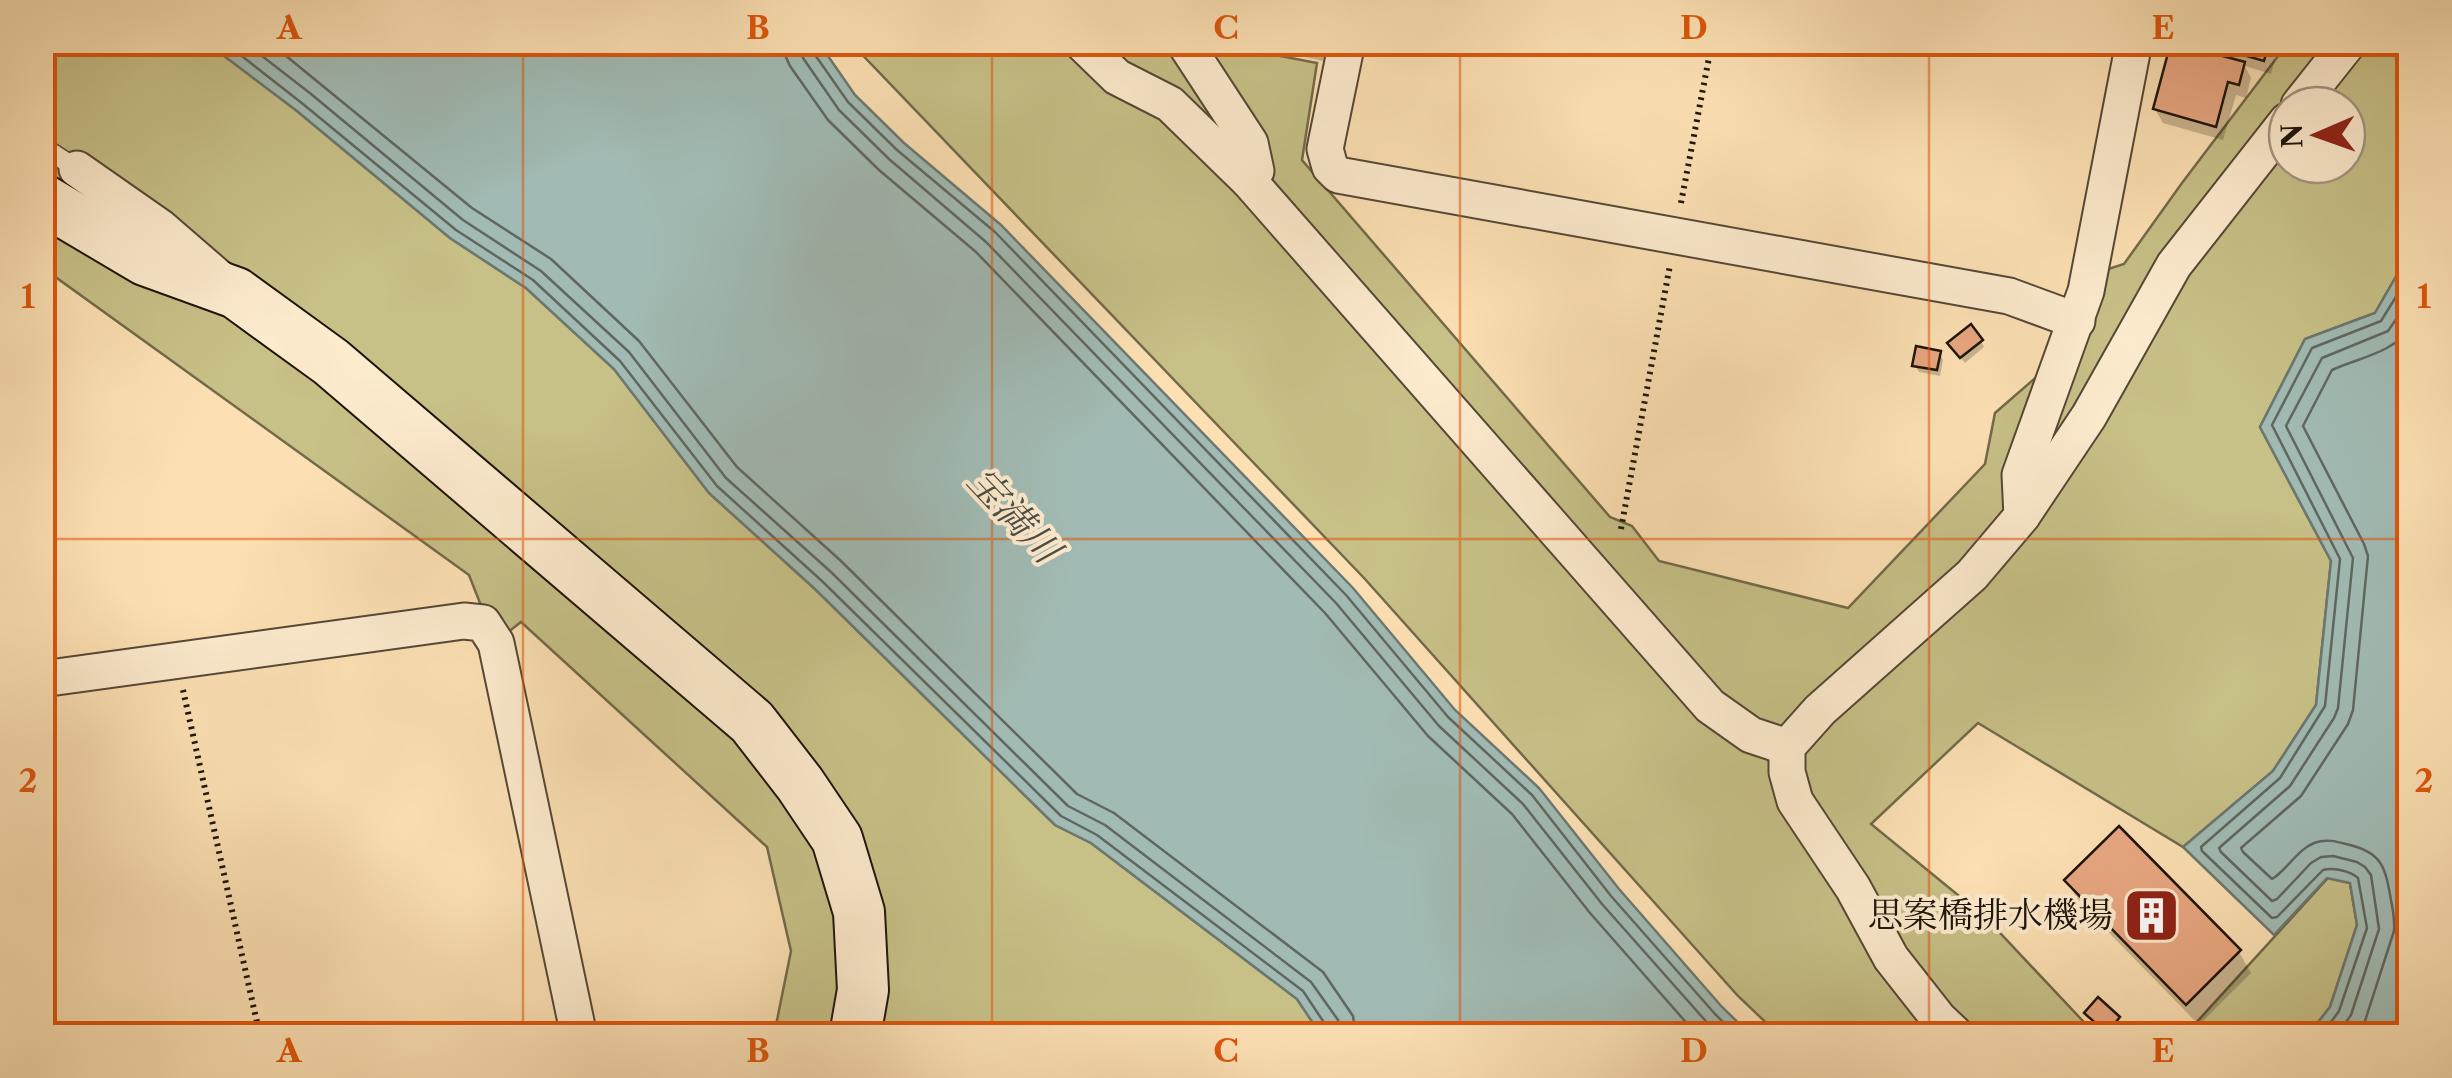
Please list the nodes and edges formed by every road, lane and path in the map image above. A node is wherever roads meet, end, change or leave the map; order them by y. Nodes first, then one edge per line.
1 (1080, 42) edge
2 (1184, 42) edge
3 (1347, 42) edge
4 (1712, 42) edge
5 (2134, 42) edge
6 (2348, 42) edge
7 (2315, 85) edge
8 (42, 146) edge
9 (2267, 146) edge
10 (1249, 181) junction
11 (60, 184) edge
12 (1675, 236) junction
13 (2077, 321) junction
14 (2022, 516) junction
15 (1621, 528) dead end
16 (177, 662) junction
17 (42, 679) edge
18 (1787, 747) junction
19 (260, 1036) edge
20 (579, 1036) edge
21 (854, 1036) edge
22 (1957, 1036) edge

1 - 10 street
2 - 10 street
3 - 12 street
4 - 12 path
5 - 13 street
6 - 7 street
8 - 11 lane
9 - 14 street
10 - 18 street
11 - 21 street
12 - 13 street
12 - 15 path
13 - 14 street
14 - 18 street
16 - 17 street
16 - 19 path
16 - 20 street
18 - 22 street

